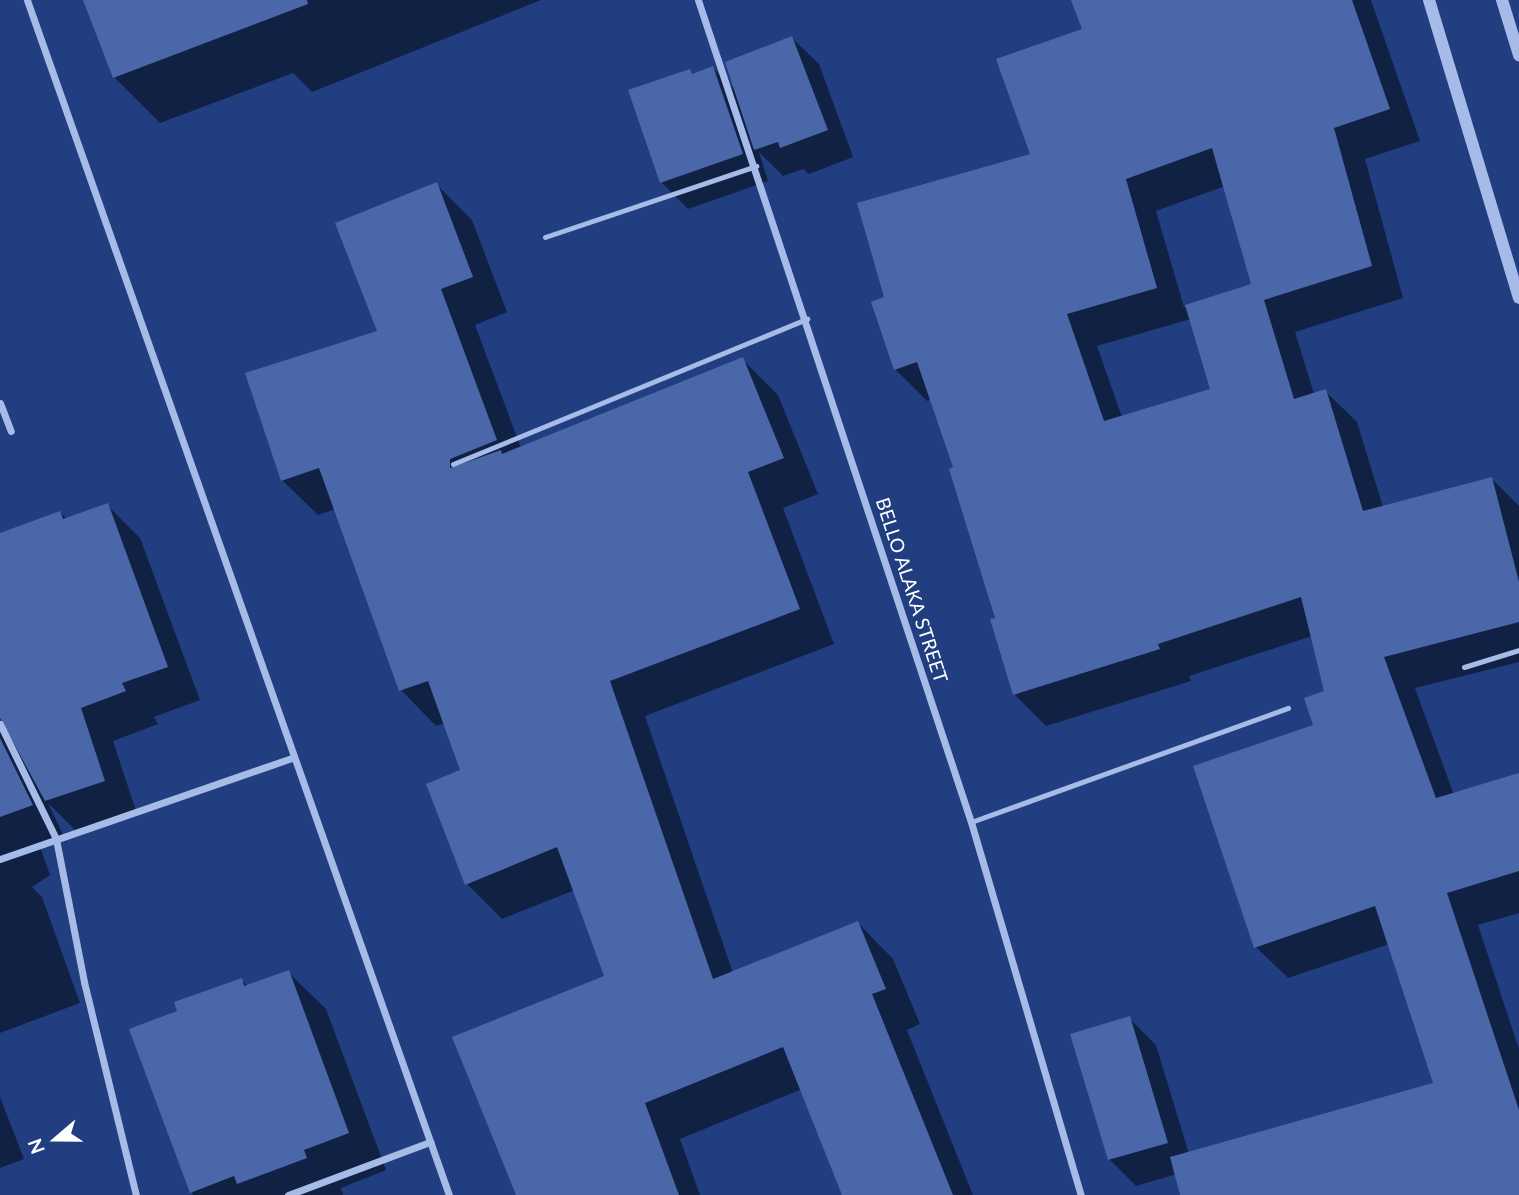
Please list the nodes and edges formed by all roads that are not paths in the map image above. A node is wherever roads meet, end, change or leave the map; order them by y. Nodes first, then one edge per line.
1 (27, 0) edge
2 (698, 0) edge
3 (1429, 0) edge
4 (1502, 0) edge
5 (1519, 55) edge
6 (756, 166) junction
7 (545, 237) dead end
8 (1519, 298) edge
9 (807, 319) junction
10 (0, 402) edge
11 (11, 431) dead end
12 (453, 464) dead end
13 (1519, 650) edge
14 (1464, 667) dead end
15 (1288, 708) dead end
16 (0, 724) edge
17 (291, 758) junction
18 (971, 822) junction
19 (56, 839) junction
20 (0, 859) edge
21 (430, 1142) junction
22 (136, 1195) edge
23 (288, 1195) edge
24 (449, 1195) edge
25 (1081, 1195) edge

1 - 17 street
2 - 6 street, BELLO ALAKA STREET
3 - 8 street
4 - 5 street
6 - 7 lane
6 - 9 street, BELLO ALAKA STREET
9 - 12 lane
9 - 18 street, BELLO ALAKA STREET
10 - 11 street
13 - 14 lane
15 - 18 lane
16 - 19 street
17 - 19 street
17 - 21 street
18 - 25 street, BELLO ALAKA STREET
19 - 20 street
19 - 22 street
21 - 23 street
21 - 24 street

